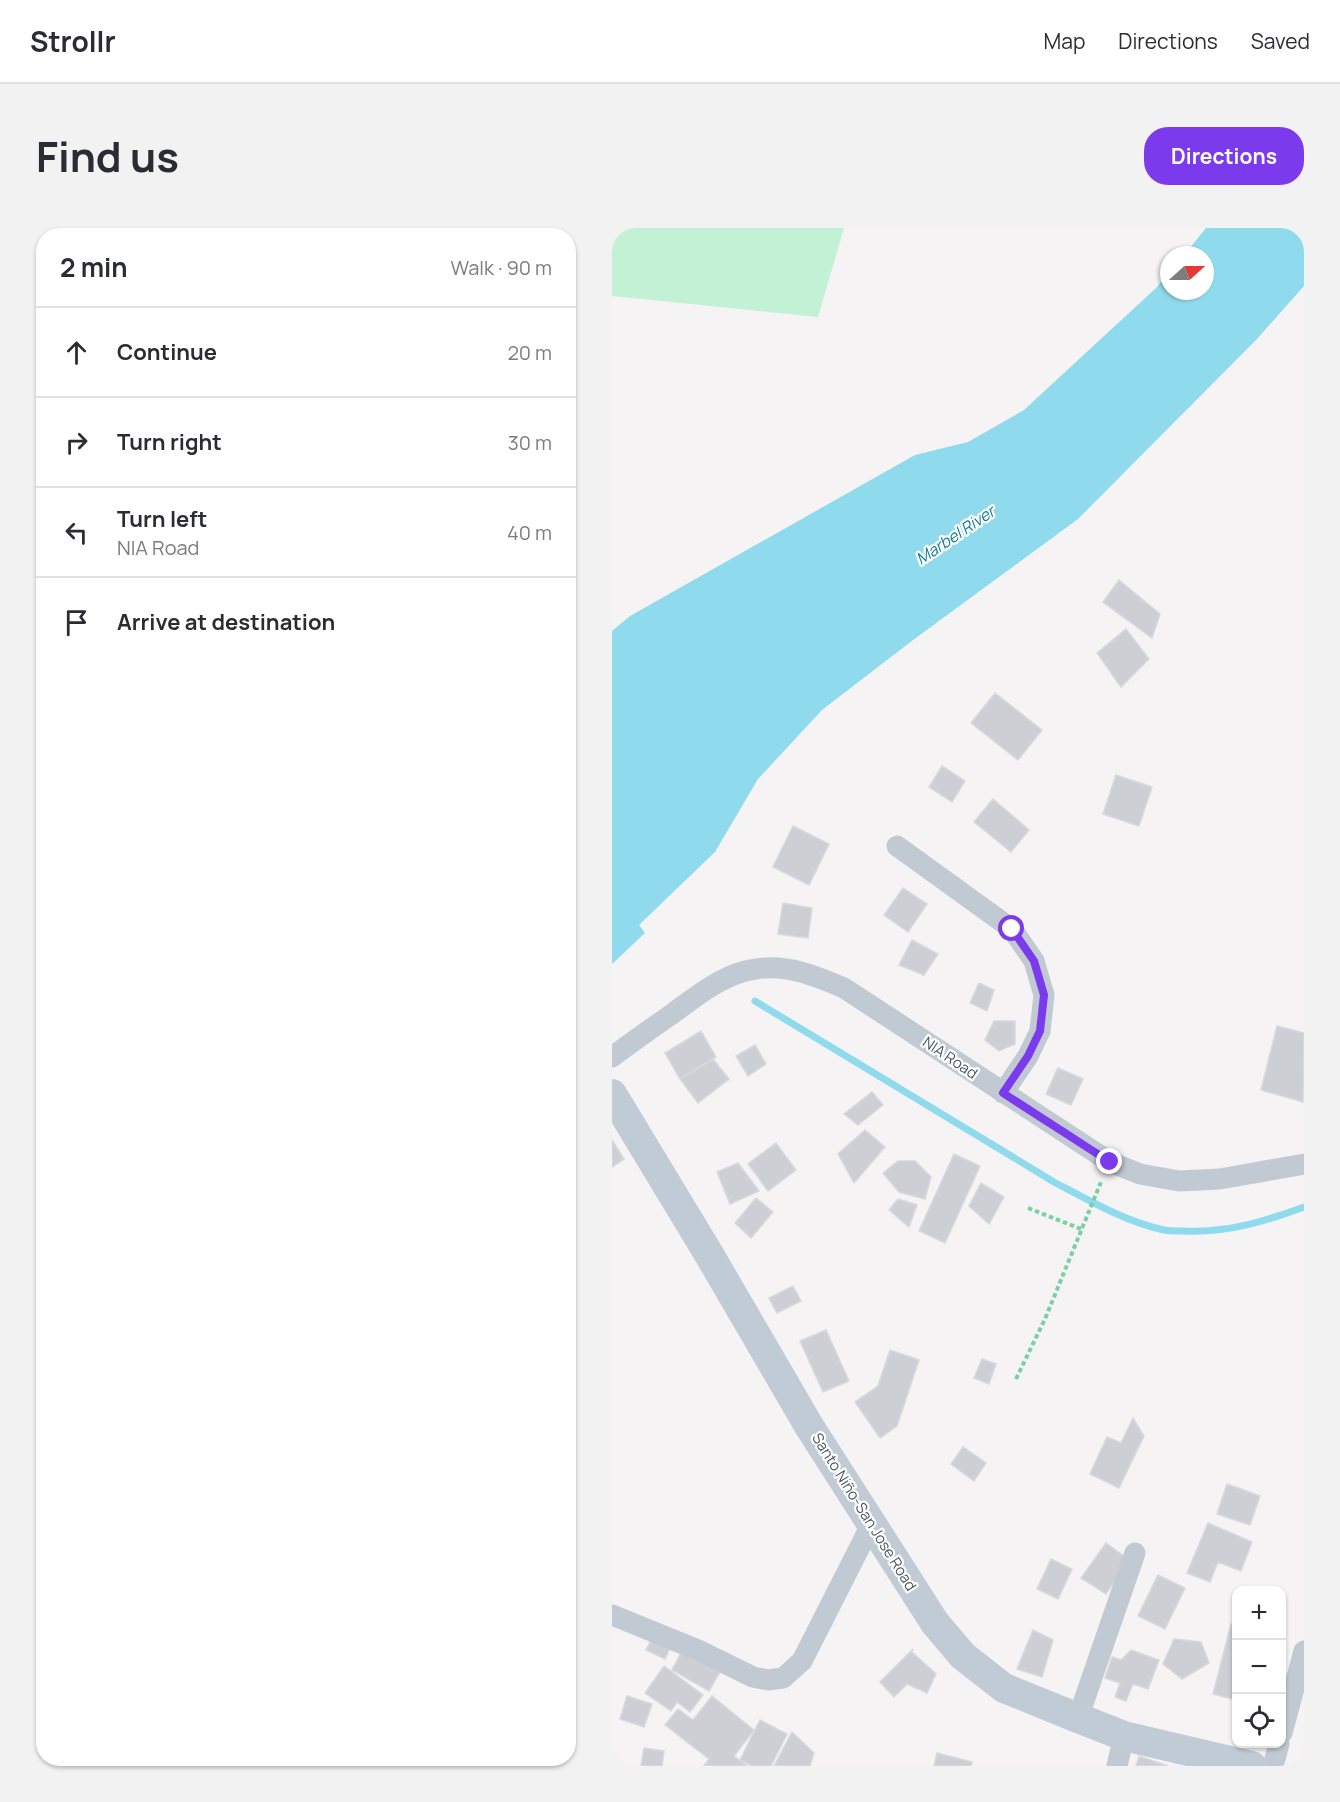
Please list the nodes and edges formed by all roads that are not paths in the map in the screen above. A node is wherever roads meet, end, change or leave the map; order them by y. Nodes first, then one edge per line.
1 (897, 846) dead end
2 (612, 1057) edge
3 (1003, 1093) junction
4 (612, 1094) edge
5 (1304, 1164) edge
6 (871, 1525) junction
7 (1135, 1553) dead end
8 (612, 1615) edge
9 (1304, 1651) edge
10 (1286, 1716) edge
11 (1078, 1718) junction
12 (1124, 1736) junction
13 (1278, 1748) edge
14 (1117, 1766) edge
15 (1252, 1766) edge
16 (1273, 1766) edge

1 - 3 street
2 - 3 street, NIA Road
3 - 5 street, NIA Road
4 - 6 main road, Santo Niño-San Jose Road
6 - 8 street
6 - 11 main road, Santo Niño-San Jose Road
7 - 11 street
9 - 10 street
11 - 12 main road, Santo Niño-San Jose Road
12 - 14 street
12 - 15 main road, Santo Niño-San Jose Road
13 - 16 street

